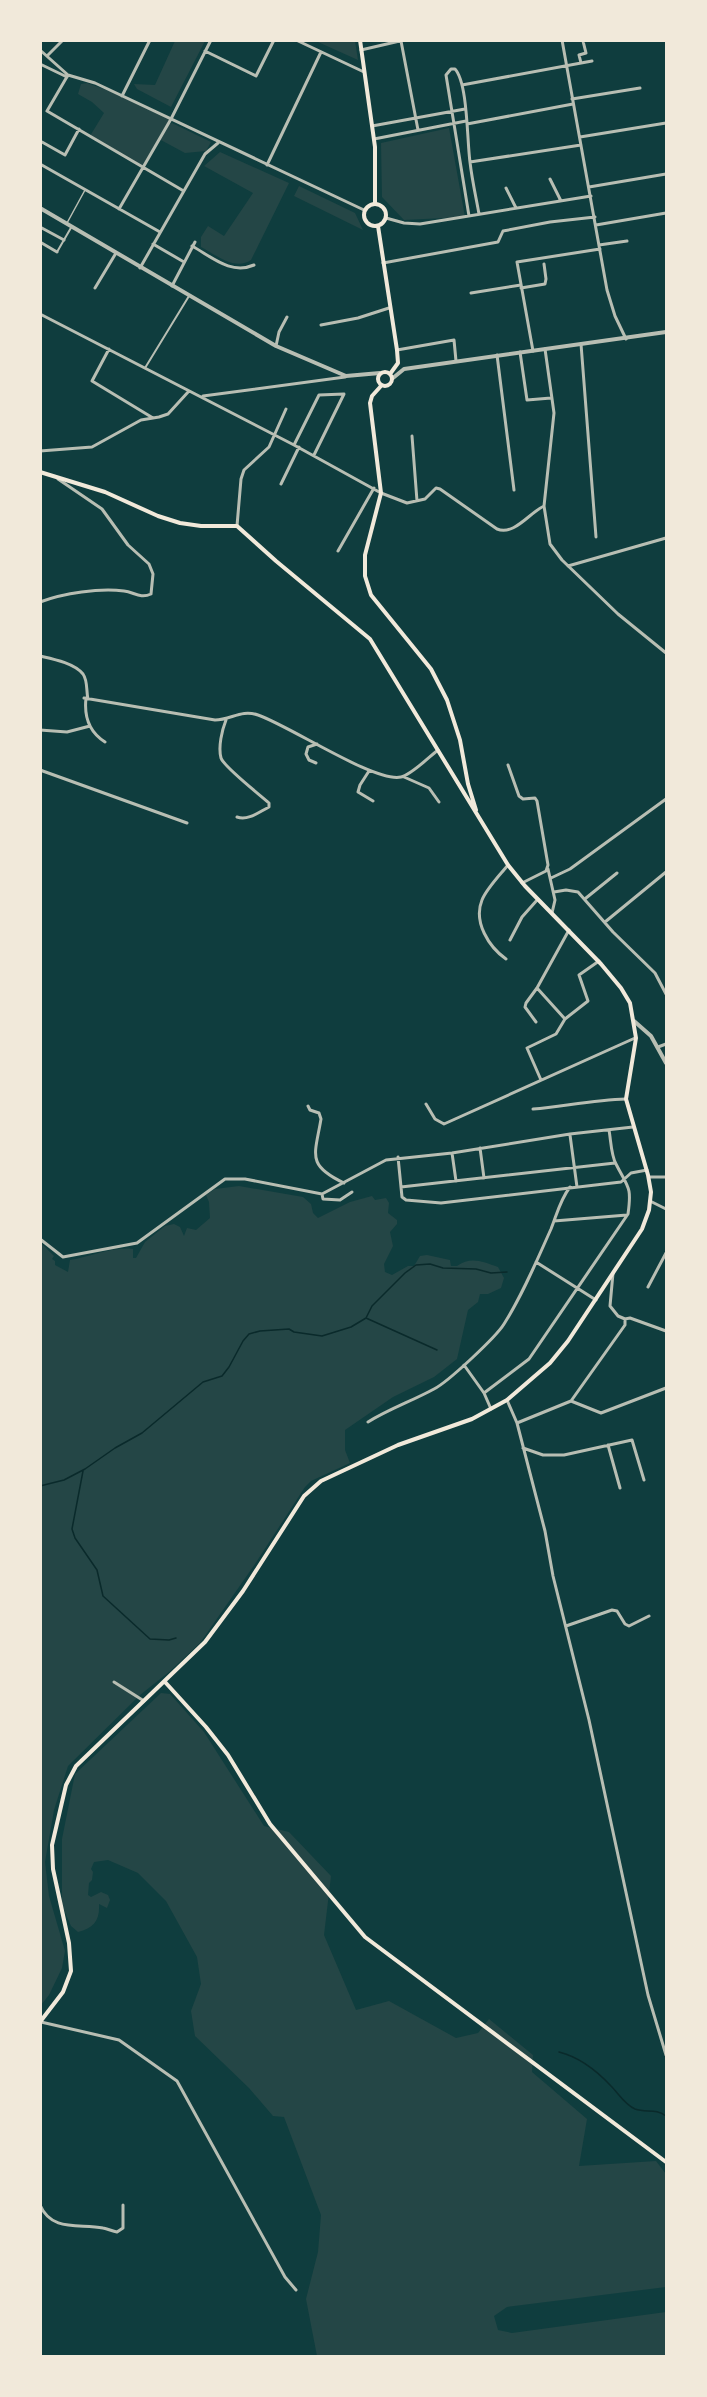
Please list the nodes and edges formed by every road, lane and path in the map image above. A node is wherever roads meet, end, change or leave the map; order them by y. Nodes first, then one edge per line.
1 (63, 40) edge
2 (150, 40) edge
3 (211, 40) edge
4 (274, 40) edge
5 (296, 40) edge
6 (360, 40) edge
7 (562, 40) edge
8 (586, 40) edge
9 (403, 41) edge
10 (40, 50) edge
11 (361, 50) junction
12 (205, 51) junction
13 (321, 52) junction
14 (48, 56) junction
15 (592, 61) dead end
16 (581, 63) junction
17 (41, 65) edge
18 (566, 66) junction
19 (364, 72) junction
20 (68, 76) junction
21 (462, 85) junction
22 (640, 88) dead end
23 (122, 96) junction
24 (573, 101) junction
25 (465, 109) junction
26 (453, 111) junction
27 (416, 118) junction
28 (171, 119) junction
29 (455, 123) junction
30 (467, 123) junction
31 (666, 123) edge
32 (372, 126) junction
33 (79, 129) junction
34 (418, 130) junction
35 (580, 137) junction
36 (374, 139) junction
37 (42, 142) dead end
38 (219, 143) junction
39 (581, 145) junction
40 (470, 162) junction
41 (40, 164) edge
42 (267, 165) junction
43 (143, 167) junction
44 (666, 174) edge
45 (550, 179) dead end
46 (589, 187) junction
47 (506, 188) dead end
48 (85, 190) junction
49 (182, 190) junction
50 (591, 196) junction
51 (561, 201) junction
52 (375, 203) junction
53 (40, 208) edge
54 (516, 208) junction
55 (119, 209) junction
56 (364, 210) junction
57 (666, 213) edge
58 (479, 214) junction
59 (469, 216) junction
60 (595, 217) junction
61 (386, 218) junction
62 (69, 225) junction
63 (596, 225) junction
64 (378, 226) junction
65 (40, 227) edge
66 (159, 232) junction
67 (64, 240) junction
68 (627, 241) dead end
69 (40, 243) edge
70 (153, 244) junction
71 (600, 247) junction
72 (57, 252) joint
73 (116, 253) junction
74 (184, 262) junction
75 (383, 263) junction
76 (544, 264) dead end
77 (254, 265) dead end
78 (140, 268) junction
79 (172, 286) junction
80 (521, 286) junction
81 (95, 288) dead end
82 (471, 293) dead end
83 (189, 296) junction
84 (389, 308) junction
85 (40, 314) edge
86 (287, 317) dead end
87 (321, 325) dead end
88 (666, 332) edge
89 (626, 339) junction
90 (581, 344) junction
91 (276, 346) junction
92 (109, 349) junction
93 (545, 349) junction
94 (397, 350) junction
95 (533, 351) junction
96 (520, 352) junction
97 (497, 355) junction
98 (456, 361) junction
99 (146, 368) junction
100 (380, 373) junction
101 (346, 376) junction
102 (391, 376) junction
103 (381, 386) junction
104 (189, 391) junction
105 (200, 397) junction
106 (552, 398) junction
107 (286, 409) dead end
108 (153, 418) junction
109 (273, 434) junction
110 (412, 436) dead end
111 (294, 445) junction
112 (299, 447) junction
113 (40, 451) edge
114 (314, 455) junction
115 (40, 472) edge
116 (54, 476) junction
117 (281, 484) dead end
118 (374, 488) junction
119 (514, 490) dead end
120 (381, 493) junction
121 (417, 501) junction
122 (544, 506) junction
123 (237, 526) junction
124 (596, 537) dead end
125 (666, 538) edge
126 (338, 551) dead end
127 (568, 566) junction
128 (40, 602) edge
129 (666, 653) edge
130 (40, 656) edge
131 (86, 698) junction
132 (226, 720) junction
133 (90, 726) junction
134 (40, 730) edge
135 (105, 742) dead end
136 (320, 744) junction
137 (439, 750) junction
138 (316, 763) dead end
139 (508, 765) dead end
140 (40, 770) edge
141 (369, 771) junction
142 (402, 777) junction
143 (666, 799) edge
144 (373, 801) dead end
145 (440, 802) dead end
146 (237, 817) dead end
147 (478, 817) junction
148 (187, 823) dead end
149 (508, 865) junction
150 (547, 870) junction
151 (666, 872) edge
152 (617, 873) dead end
153 (551, 879) junction
154 (522, 883) junction
155 (554, 892) junction
156 (585, 899) junction
157 (538, 900) junction
158 (552, 913) junction
159 (605, 923) junction
160 (569, 930) junction
161 (510, 940) dead end
162 (506, 959) dead end
163 (598, 961) junction
164 (537, 988) junction
165 (666, 994) edge
166 (565, 1019) junction
167 (634, 1021) junction
168 (536, 1022) dead end
169 (636, 1038) junction
170 (666, 1044) edge
171 (658, 1047) junction
172 (666, 1063) edge
173 (541, 1081) junction
174 (626, 1099) junction
175 (426, 1104) dead end
176 (308, 1106) dead end
177 (533, 1109) dead end
178 (633, 1127) junction
179 (609, 1130) junction
180 (570, 1134) junction
181 (480, 1148) junction
182 (452, 1153) junction
183 (398, 1157) junction
184 (615, 1163) junction
185 (574, 1167) junction
186 (647, 1170) junction
187 (649, 1177) junction
188 (666, 1177) edge
189 (484, 1178) junction
190 (625, 1178) junction
191 (456, 1181) junction
192 (344, 1183) junction
193 (577, 1186) junction
194 (401, 1187) junction
195 (570, 1187) junction
196 (352, 1192) dead end
197 (322, 1194) junction
198 (650, 1201) junction
199 (666, 1209) edge
200 (628, 1214) junction
201 (554, 1221) junction
202 (40, 1239) edge
203 (666, 1253) edge
204 (536, 1262) junction
205 (664, 1262) edge
206 (613, 1272) junction
207 (648, 1287) dead end
208 (578, 1289) junction
209 (596, 1300) junction
210 (625, 1319) junction
211 (666, 1331) edge
212 (464, 1365) junction
213 (666, 1388) edge
214 (484, 1393) junction
215 (507, 1400) junction
216 (571, 1401) junction
217 (491, 1409) junction
218 (368, 1422) dead end
219 (517, 1423) junction
220 (608, 1445) junction
221 (522, 1448) junction
222 (644, 1480) dead end
223 (620, 1488) dead end
224 (649, 1616) dead end
225 (566, 1626) junction
226 (114, 1682) dead end
227 (165, 1682) junction
228 (583, 1693) junction
229 (577, 1694) dead end
230 (144, 1701) junction
231 (41, 2022) edge
232 (666, 2055) edge
233 (666, 2162) edge
234 (40, 2205) edge
235 (123, 2205) dead end
236 (296, 2290) dead end

1 - 14 street
2 - 23 street
3 - 12 street
4 - 12 street
5 - 13 street
6 - 11 main road
7 - 18 street
8 - 16 street
9 - 11 street
9 - 27 street
10 - 14 street
11 - 19 main road
12 - 28 street
13 - 19 street
13 - 42 street
14 - 17 street
14 - 20 street
15 - 16 street
16 - 18 street
17 - 20 street
18 - 21 street
18 - 24 street
19 - 32 main road
20 - 23 street
20 - 33 street
21 - 25 street
21 - 26 street
22 - 24 street
23 - 28 street
24 - 30 street
24 - 35 street
25 - 26 street
25 - 30 street
26 - 27 street
26 - 29 street
27 - 32 street
27 - 34 street
28 - 38 street
28 - 43 street
29 - 30 street
29 - 34 street
29 - 59 street
30 - 40 street
31 - 35 street
32 - 36 main road
33 - 37 street
33 - 43 street
34 - 36 street
35 - 39 street
36 - 52 main road
38 - 42 street
38 - 49 street
39 - 40 street
39 - 46 street
40 - 58 street
41 - 48 street
42 - 56 street
43 - 49 street
43 - 55 street
44 - 46 street
45 - 51 street
46 - 50 street
47 - 54 street
48 - 55 street
48 - 62 lane
49 - 66 street
50 - 51 street
50 - 60 street
51 - 54 street
52 - 56 main road
52 - 61 main road
53 - 62 street
54 - 58 street
55 - 66 street
56 - 64 main road
57 - 63 street
58 - 59 street
59 - 61 street
60 - 63 street
60 - 75 street
61 - 64 main road
62 - 67 street
62 - 73 street
63 - 71 street
64 - 75 main road
65 - 67 street
66 - 70 street
67 - 72 street
68 - 71 street
69 - 72 street
70 - 74 street
70 - 78 street
71 - 80 street
71 - 89 street
73 - 78 street
73 - 81 street
74 - 77 street
74 - 79 street
75 - 84 main road
76 - 80 street
78 - 79 street
79 - 83 street
80 - 82 street
80 - 95 street
83 - 91 street
83 - 99 street
84 - 87 street
84 - 94 main road
85 - 92 street
86 - 91 street
88 - 89 street
89 - 90 street
90 - 93 street
90 - 124 street
91 - 101 street
92 - 99 street
92 - 108 street
93 - 95 street
93 - 106 street
94 - 98 street
94 - 102 main road
95 - 96 street
96 - 97 street
96 - 106 street
97 - 98 street
97 - 119 street
98 - 102 street
99 - 104 street
100 - 101 street
100 - 102 main road
100 - 103 main road
101 - 105 street
102 - 103 main road
103 - 120 main road
104 - 105 street
104 - 108 street
105 - 109 street
106 - 122 street
107 - 109 street
108 - 113 street
109 - 111 street
109 - 123 street
110 - 121 street
111 - 112 street
111 - 114 street
112 - 114 street
112 - 117 street
114 - 118 street
115 - 116 main road
116 - 123 main road
116 - 128 street
118 - 120 street
118 - 126 street
120 - 121 street
120 - 147 main road
121 - 122 street
122 - 127 street
123 - 137 main road
125 - 127 street
127 - 129 street
130 - 131 street
131 - 132 street
131 - 133 street
132 - 136 street
132 - 146 street
133 - 134 street
133 - 135 street
136 - 138 street
136 - 141 street
137 - 142 street
137 - 147 main road
139 - 150 street
140 - 148 street
141 - 142 street
141 - 144 street
142 - 145 street
143 - 153 street
147 - 149 main road
149 - 154 main road
149 - 162 street
150 - 153 street
150 - 154 street
151 - 159 street
152 - 156 street
153 - 155 street
154 - 157 main road
155 - 156 street
155 - 158 street
156 - 159 street
157 - 158 main road
157 - 161 street
158 - 160 main road
159 - 165 street
160 - 163 main road
160 - 164 street
163 - 166 street
163 - 167 main road
164 - 166 street
164 - 168 street
166 - 173 street
167 - 169 main road
167 - 171 street
169 - 173 street
169 - 174 main road
170 - 171 street
171 - 172 street
173 - 175 street
174 - 177 street
174 - 178 main road
176 - 192 street
178 - 179 street
178 - 186 main road
179 - 180 street
179 - 184 street
180 - 181 street
180 - 185 street
181 - 182 street
181 - 189 street
182 - 183 street
182 - 191 street
183 - 192 street
183 - 194 street
184 - 185 street
184 - 190 street
185 - 189 street
185 - 193 street
186 - 187 main road
186 - 190 street
187 - 188 street
187 - 198 main road
189 - 191 street
190 - 193 street
190 - 200 street
191 - 194 street
192 - 197 street
193 - 195 street
194 - 195 street
195 - 201 street
196 - 197 street
197 - 202 street
198 - 199 street
198 - 206 main road
200 - 201 street
200 - 208 street
201 - 204 street
203 - 205 street
204 - 208 street
204 - 212 street
205 - 207 street
206 - 209 main road
206 - 210 street
208 - 209 street
208 - 214 street
209 - 215 main road
210 - 211 street
210 - 216 street
212 - 214 street
212 - 218 street
213 - 216 street
214 - 217 street
215 - 217 main road
215 - 219 street
216 - 219 street
217 - 227 main road
219 - 221 street
220 - 221 street
220 - 222 street
220 - 223 street
221 - 225 street
224 - 225 street
225 - 228 street
226 - 230 street
227 - 230 main road
227 - 233 main road
228 - 229 street
228 - 232 street
230 - 231 main road
231 - 236 street
234 - 235 street

